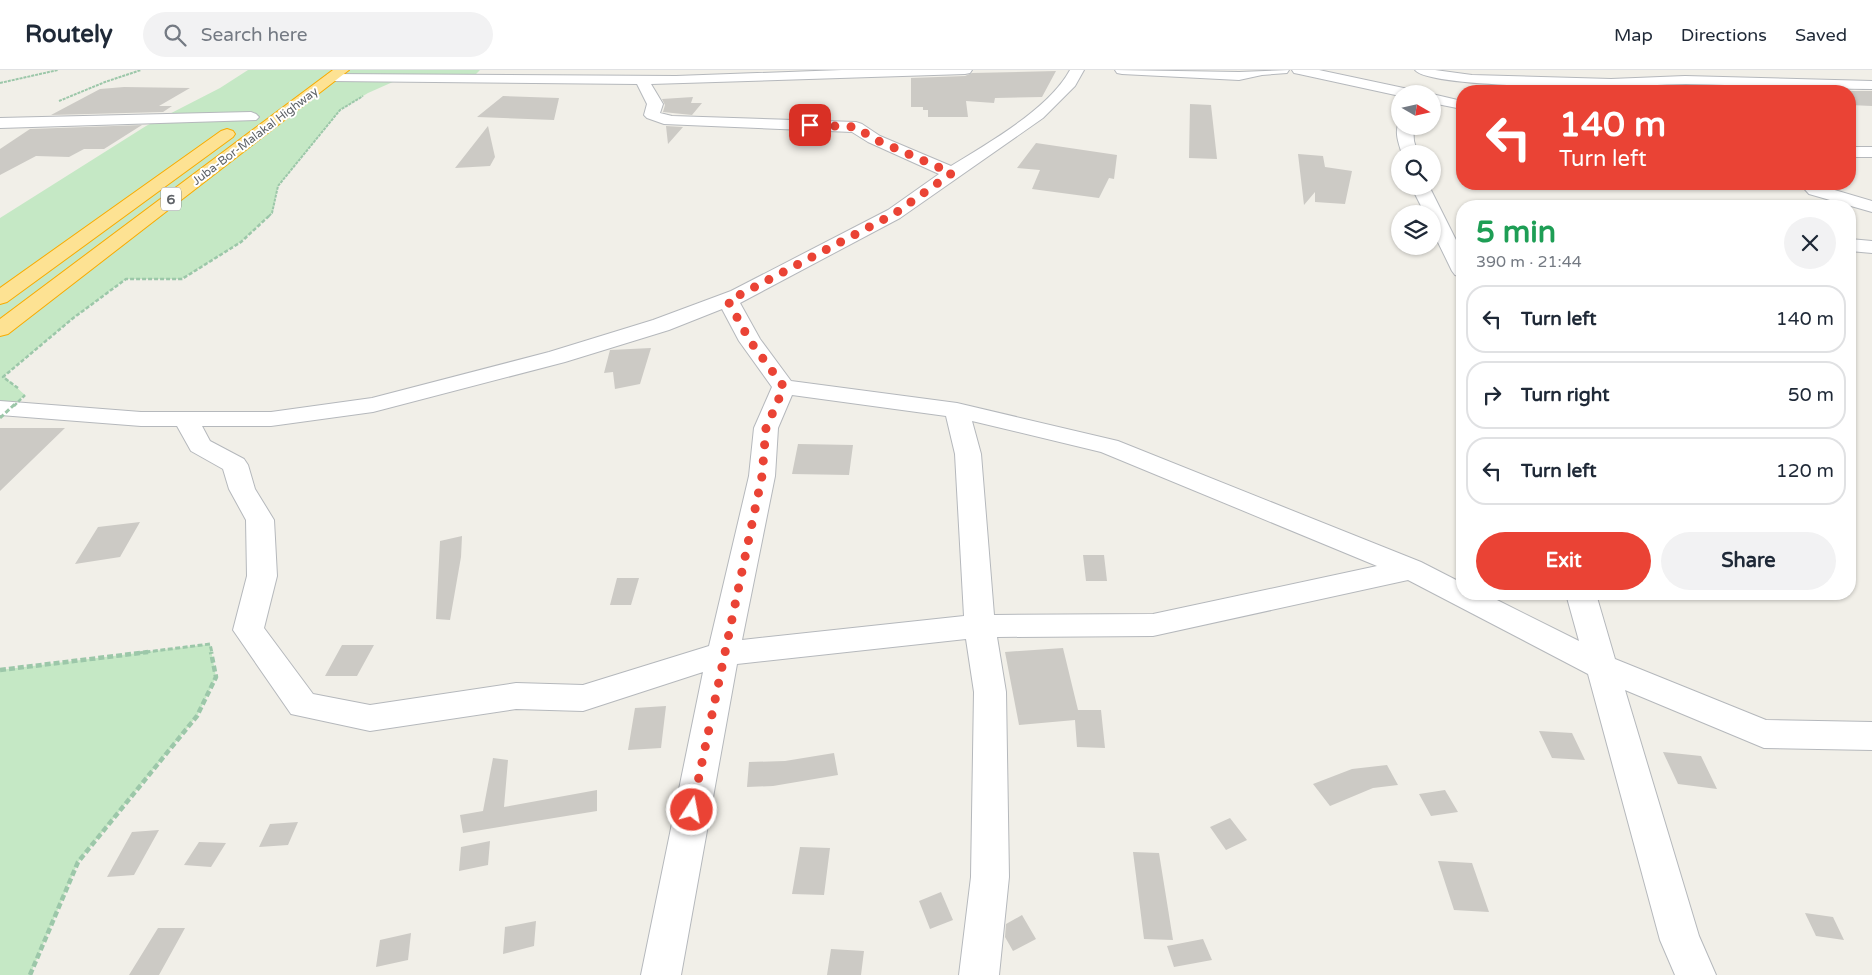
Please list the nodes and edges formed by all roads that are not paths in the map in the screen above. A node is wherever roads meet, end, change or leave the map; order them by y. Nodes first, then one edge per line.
1 (315, 70) edge
2 (965, 70) edge
3 (1077, 70) edge
4 (1122, 70) edge
5 (1282, 70) edge
6 (1300, 70) edge
7 (1422, 70) edge
8 (337, 74) edge
9 (1680, 75) edge
10 (641, 79) junction
11 (1872, 85) edge
12 (288, 90) dead end
13 (1391, 90) edge
14 (1441, 100) edge
15 (1456, 104) edge
16 (266, 106) dead end
17 (251, 117) junction
18 (0, 123) edge
19 (1856, 152) edge
20 (1872, 152) edge
21 (952, 173) junction
22 (1816, 190) edge
23 (1424, 195) edge
24 (1849, 200) edge
25 (1856, 202) edge
26 (1872, 207) edge
27 (1856, 246) edge
28 (1872, 247) edge
29 (1456, 259) edge
30 (0, 298) edge
31 (0, 329) edge
32 (784, 387) junction
33 (0, 408) edge
34 (957, 410) junction
35 (186, 419) junction
36 (1411, 569) junction
37 (1456, 592) edge
38 (1471, 600) edge
39 (1583, 600) edge
40 (980, 626) junction
41 (723, 654) junction
42 (1602, 667) junction
43 (1872, 736) edge
44 (661, 975) edge
45 (979, 975) edge
46 (1696, 975) edge

1 - 12 highway, Juba-Bor-Malakal Highway
2 - 10 street
3 - 21 street
4 - 5 street
6 - 13 street
7 - 9 street
8 - 10 street
8 - 31 highway, Juba-Bor-Malakal Highway / 6
9 - 11 street
10 - 21 street
14 - 15 street
16 - 17 highway, Juba-Bor-Malakal Highway / 6
17 - 18 street
17 - 30 highway, Juba-Bor-Malakal Highway / 6
19 - 20 street
21 - 32 street
21 - 35 street
22 - 24 street
23 - 29 street
25 - 26 street
27 - 28 street
32 - 34 street
32 - 41 street
33 - 35 street
34 - 36 street
34 - 40 street
35 - 41 street
36 - 37 street
36 - 40 street
38 - 42 street
39 - 42 street
40 - 41 street
40 - 45 street
41 - 44 street
42 - 43 street
42 - 46 street

